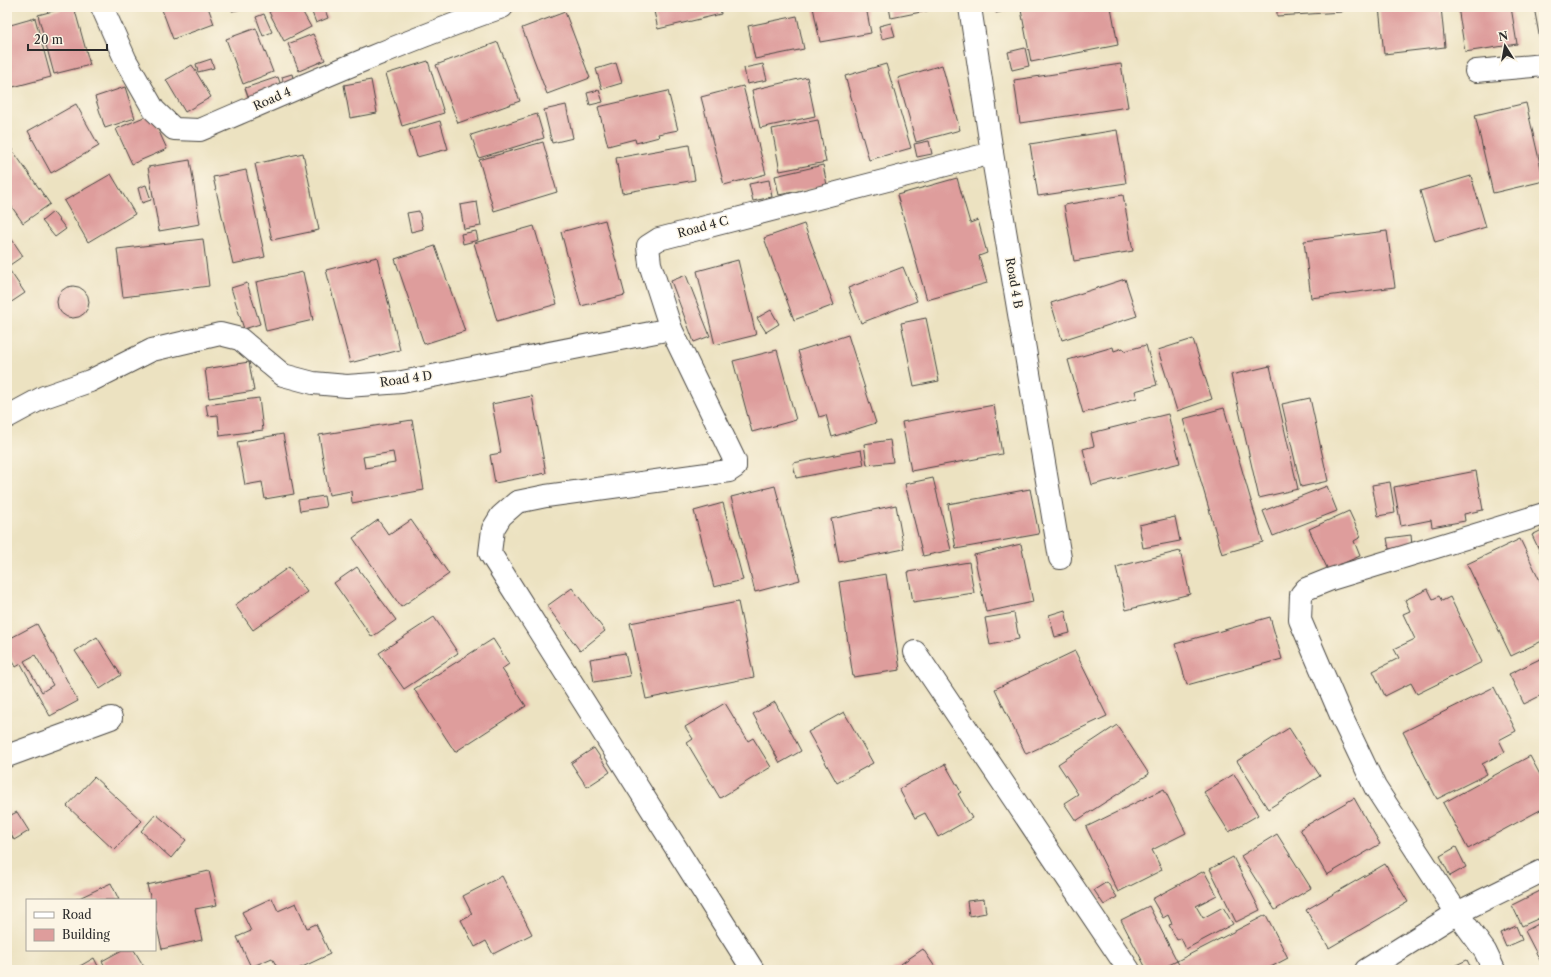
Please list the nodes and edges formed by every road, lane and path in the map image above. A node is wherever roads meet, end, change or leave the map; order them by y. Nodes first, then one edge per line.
1 (102, 7) edge
2 (502, 7) edge
3 (970, 7) edge
4 (1544, 65) edge
5 (1476, 71) dead end
6 (992, 153) junction
7 (671, 329) junction
8 (7, 417) edge
9 (1544, 514) edge
10 (1060, 558) dead end
11 (915, 652) dead end
12 (111, 718) dead end
13 (7, 756) edge
14 (1544, 870) edge
15 (1457, 913) junction
16 (753, 970) edge
17 (1128, 970) edge
18 (1366, 970) edge
19 (1494, 970) edge

1 - 2 street, Road 4
3 - 6 street, Road 4 B
4 - 5 street
6 - 7 street, Road 4 C
6 - 10 street, Road 4 B
7 - 8 street, Road 4 D
7 - 16 street, Road 4 C
9 - 15 street
11 - 17 street
12 - 13 street
14 - 15 street
15 - 18 street
15 - 19 street

